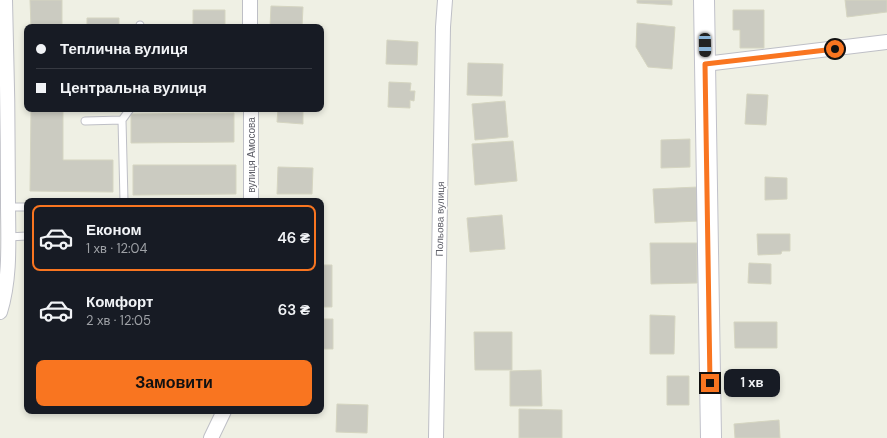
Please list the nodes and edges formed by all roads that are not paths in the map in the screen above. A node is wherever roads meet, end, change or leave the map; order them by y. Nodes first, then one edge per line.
1 (5, 0) edge
2 (250, 0) edge
3 (445, 0) edge
4 (704, 0) edge
5 (250, 24) edge
6 (887, 42) edge
7 (705, 64) junction
8 (128, 112) edge
9 (251, 112) edge
10 (122, 120) junction
11 (85, 121) dead end
12 (124, 198) edge
13 (251, 198) edge
14 (8, 207) junction
15 (24, 207) edge
16 (24, 236) edge
17 (8, 237) junction
18 (1, 307) edge
19 (223, 414) edge
20 (211, 438) edge
21 (436, 438) edge
22 (711, 438) edge

1 - 14 street
2 - 5 street
3 - 21 street, Польова вулиця
4 - 7 main road
6 - 7 street
7 - 22 main road
8 - 10 lane
9 - 13 street, вулиця Амосова
10 - 11 lane
10 - 12 lane
14 - 15 lane
14 - 17 street
16 - 17 lane
17 - 18 street
19 - 20 street

